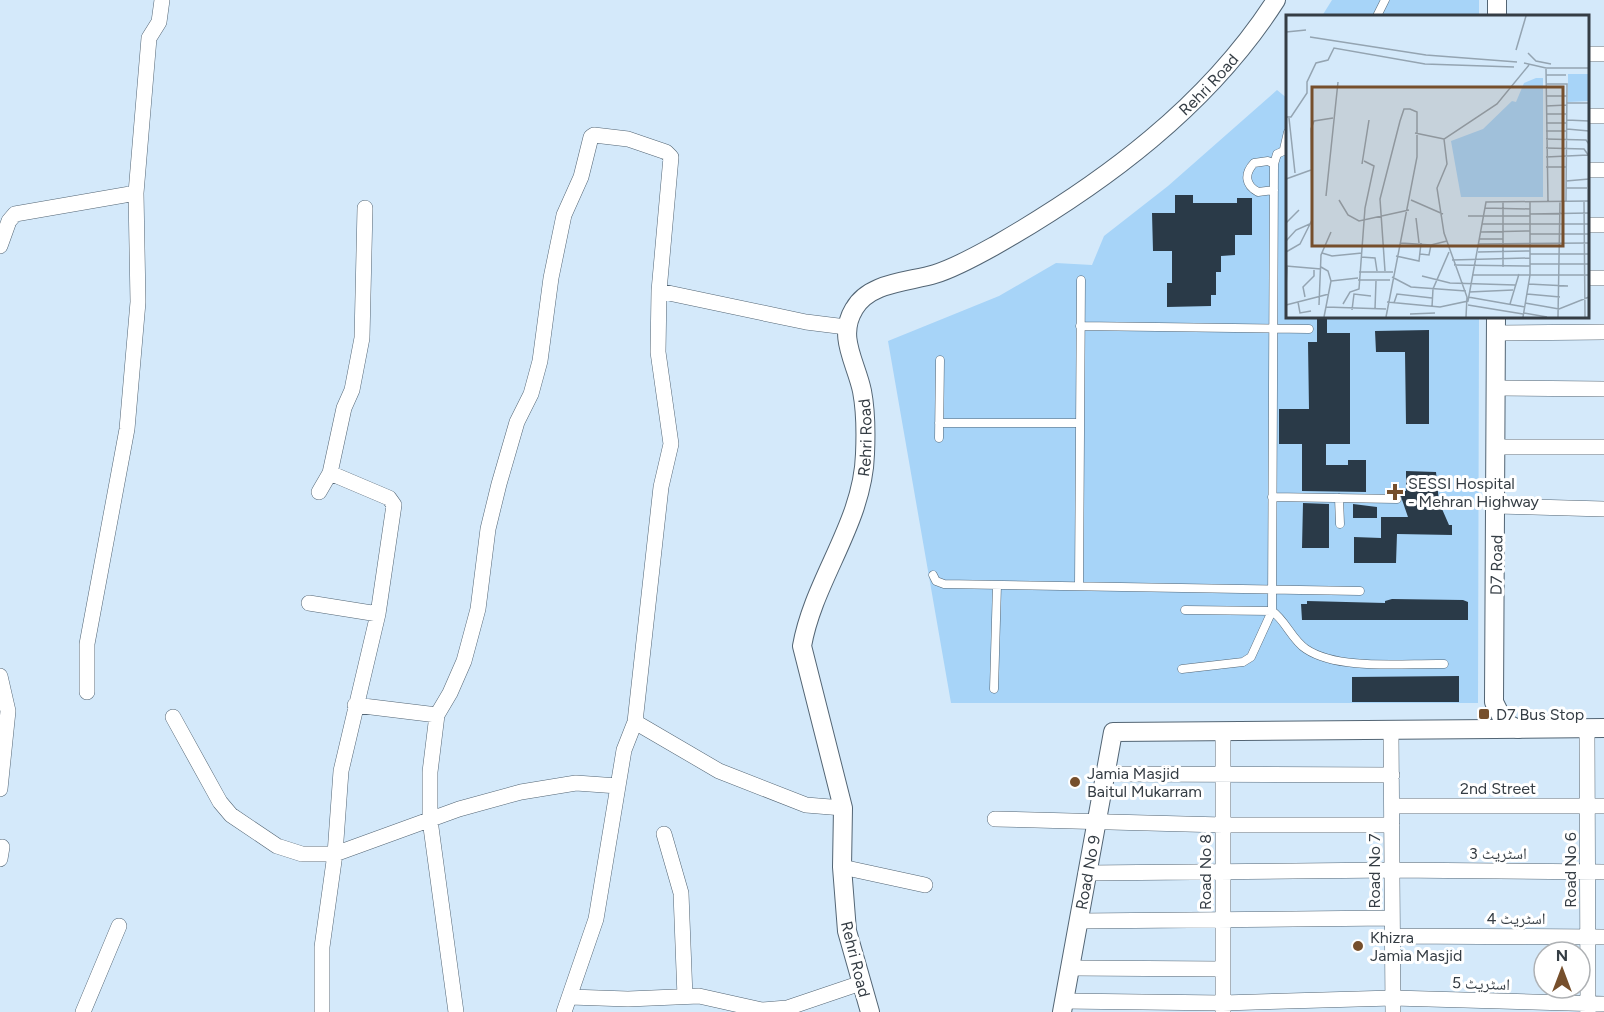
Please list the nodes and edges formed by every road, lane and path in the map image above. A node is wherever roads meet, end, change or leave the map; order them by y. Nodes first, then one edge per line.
1 (162, 0) edge
2 (1276, 0) edge
3 (1385, 0) edge
4 (1378, 15) edge
5 (1286, 149) edge
6 (1274, 165) junction
7 (1274, 190) junction
8 (136, 193) junction
9 (365, 208) dead end
10 (0, 246) edge
11 (1081, 280) dead end
12 (659, 291) junction
13 (1496, 325) edge
14 (846, 327) junction
15 (1080, 327) junction
16 (1272, 328) junction
17 (1309, 329) dead end
18 (1604, 332) edge
19 (940, 360) dead end
20 (1496, 388) junction
21 (1604, 389) edge
22 (939, 423) junction
23 (1080, 423) junction
24 (939, 438) dead end
25 (1497, 447) junction
26 (1604, 447) edge
27 (330, 473) junction
28 (319, 492) dead end
29 (1272, 497) junction
30 (1340, 498) junction
31 (1397, 499) dead end
32 (1496, 506) junction
33 (1604, 509) edge
34 (1340, 524) dead end
35 (933, 575) dead end
36 (997, 585) junction
37 (1079, 586) junction
38 (1272, 589) junction
39 (1360, 591) dead end
40 (309, 603) dead end
41 (1185, 610) dead end
42 (1272, 611) junction
43 (378, 614) junction
44 (1444, 664) dead end
45 (1182, 669) dead end
46 (0, 676) edge
47 (994, 689) dead end
48 (87, 692) dead end
49 (355, 705) junction
50 (437, 715) junction
51 (173, 717) dead end
52 (634, 722) junction
53 (1596, 728) edge
54 (1518, 729) junction
55 (1391, 730) junction
56 (1223, 732) junction
57 (1105, 774) junction
58 (1392, 775) junction
59 (1223, 776) junction
60 (618, 786) junction
61 (0, 789) edge
62 (1392, 806) junction
63 (1587, 806) junction
64 (1604, 806) edge
65 (843, 808) junction
66 (995, 819) dead end
67 (429, 820) junction
68 (1096, 822) junction
69 (1223, 825) junction
70 (1392, 825) junction
71 (663, 834) dead end
72 (335, 854) junction
73 (842, 867) junction
74 (1392, 870) junction
75 (1223, 872) junction
76 (1588, 872) junction
77 (1604, 872) edge
78 (1086, 873) junction
79 (925, 885) dead end
80 (1392, 918) junction
81 (1222, 920) junction
82 (1078, 921) junction
83 (119, 926) dead end
84 (1392, 936) junction
85 (1588, 937) junction
86 (1604, 937) edge
87 (1069, 968) junction
88 (1223, 969) junction
89 (861, 983) junction
90 (692, 996) junction
91 (570, 997) junction
92 (1604, 1004) edge
93 (1393, 1005) edge
94 (1062, 1007) edge
95 (1223, 1007) edge
96 (1588, 1009) edge
97 (762, 1011) edge
98 (83, 1012) edge
99 (322, 1012) edge
100 (456, 1012) edge
101 (564, 1012) edge
102 (698, 1012) edge
103 (870, 1012) edge

1 - 8 street
2 - 14 street, Rehri Road
3 - 4 lane
5 - 6 lane
6 - 7 lane
6 - 7 lane
7 - 16 lane
8 - 10 street
8 - 48 street
9 - 27 street
11 - 15 lane
12 - 14 street
12 - 50 street
12 - 52 street
13 - 18 street
13 - 20 street, D7 Road
14 - 65 street, Rehri Road
15 - 16 lane
15 - 23 lane
16 - 17 lane
16 - 29 lane
19 - 22 lane
20 - 21 street
20 - 25 street, D7 Road
22 - 23 lane
22 - 24 lane
23 - 37 lane
25 - 26 street
25 - 32 street, D7 Road
27 - 28 street
27 - 43 street
29 - 30 lane
29 - 38 lane
30 - 31 lane
30 - 34 lane
32 - 33 street
32 - 54 street, D7 Road
35 - 36 lane
36 - 37 lane
36 - 47 lane
37 - 38 lane
38 - 39 lane
38 - 42 lane
40 - 43 street
41 - 42 lane
42 - 44 lane
42 - 45 lane
43 - 49 street
46 - 61 street
49 - 50 street
49 - 72 street
50 - 67 street
51 - 72 street
52 - 60 street
52 - 65 street
53 - 54 street
53 - 63 street, Road No 6
54 - 55 street
55 - 56 street
55 - 58 street, Road No 7
56 - 57 street, Road No 9
56 - 59 street, Road No 8
57 - 59 street
57 - 68 street, Road No 9
58 - 59 street
58 - 62 street, Road No 7
59 - 69 street, Road No 8
60 - 67 street
60 - 91 street
62 - 63 street, 2nd Street
62 - 70 street, Road No 7
63 - 64 street, 2nd Street
63 - 76 street, Road No 6
65 - 73 street, Rehri Road
66 - 68 street
67 - 72 street
67 - 100 street
68 - 69 street
68 - 78 street, Road No 9
69 - 70 street
69 - 75 street, Road No 8
70 - 74 street, Road No 7
71 - 90 street
72 - 99 street
73 - 79 street
73 - 89 street, Rehri Road
74 - 75 street, اسٹریٹ 3
74 - 76 street, اسٹریٹ 3
74 - 80 street, Road No 7
75 - 78 street, اسٹریٹ 3
75 - 81 street, Road No 8
76 - 77 street, اسٹریٹ 3
76 - 85 street, Road No 6
78 - 82 street, Road No 9
80 - 81 street
80 - 84 street, Road No 7
81 - 82 street
81 - 88 street, Road No 8
82 - 87 street, Road No 9
83 - 98 street
84 - 85 street, اسٹریٹ 4
84 - 93 street, Road No 7
85 - 86 street, اسٹریٹ 4
85 - 96 street, Road No 6
87 - 88 street
87 - 94 street, Road No 9
88 - 95 street, Road No 8
89 - 97 street
89 - 103 street, Rehri Road
90 - 91 street
90 - 97 street
90 - 102 street
91 - 101 street
92 - 96 street, اسٹریٹ 5
93 - 95 street, اسٹریٹ 5
93 - 96 street, اسٹریٹ 5
94 - 95 street, اسٹریٹ 5

